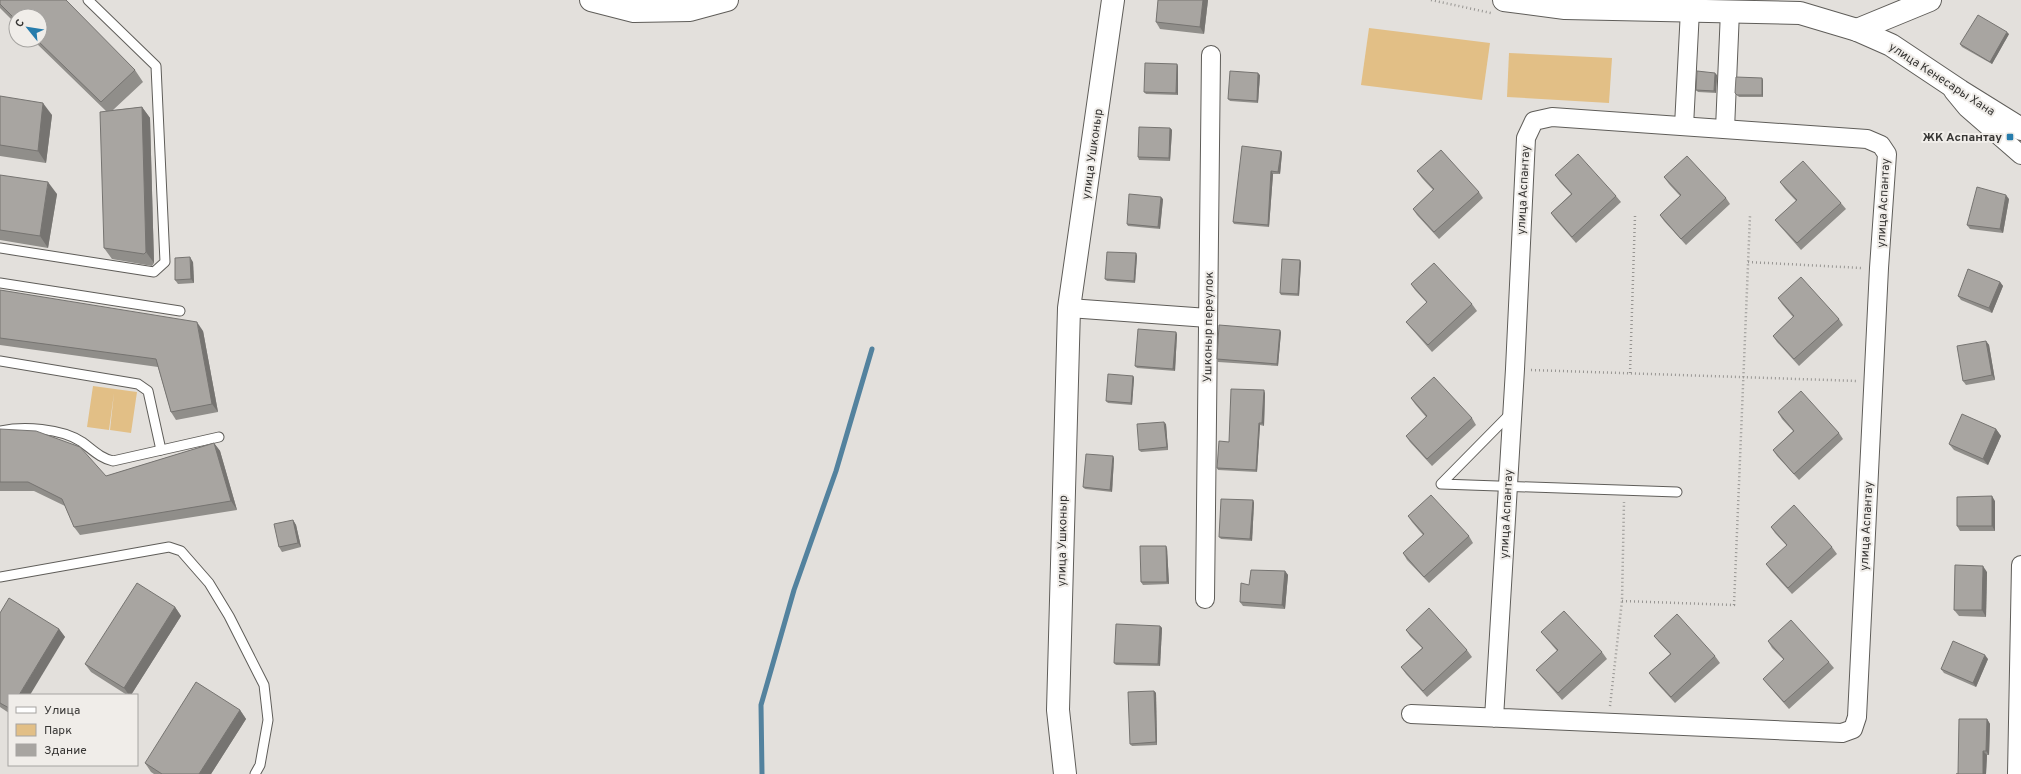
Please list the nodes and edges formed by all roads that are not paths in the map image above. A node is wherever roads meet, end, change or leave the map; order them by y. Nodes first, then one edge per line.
1 (88, 0) edge
2 (591, 0) edge
3 (727, 0) edge
4 (1113, 0) edge
5 (1504, 0) edge
6 (1930, 0) edge
7 (617, 3) edge
8 (1690, 10) junction
9 (1730, 11) junction
10 (1857, 30) junction
11 (1211, 55) dead end
12 (1943, 80) junction
13 (1684, 126) junction
14 (1725, 128) junction
15 (2021, 129) edge
16 (2021, 155) edge
17 (0, 248) edge
18 (0, 283) edge
19 (1069, 308) junction
20 (180, 311) dead end
21 (1208, 318) junction
22 (0, 361) edge
23 (1512, 412) junction
24 (0, 431) edge
25 (219, 437) dead end
26 (161, 450) junction
27 (1508, 486) junction
28 (1676, 492) dead end
29 (2021, 565) edge
30 (0, 577) edge
31 (1205, 599) dead end
32 (2020, 660) edge
33 (1411, 714) dead end
34 (1494, 718) junction
35 (255, 774) edge
36 (1065, 774) edge
37 (2017, 774) edge

1 - 17 lane
2 - 7 street
3 - 7 street
4 - 19 street, улица Ушконыр
5 - 8 street, улица Кенесары Хана
6 - 10 street
8 - 9 street, улица Кенесары Хана
8 - 13 street
9 - 10 street, улица Кенесары Хана
9 - 14 street
10 - 12 street, улица Кенесары Хана
11 - 21 street, Ушконыр переулок
12 - 15 street, улица Кенесары Хана
12 - 16 street
13 - 14 street, улица Аспантау
13 - 23 street, улица Аспантау
14 - 34 street, улица Аспантау
18 - 20 lane
19 - 21 street
19 - 36 street, улица Ушконыр
21 - 31 street, Ушконыр переулок
22 - 26 lane
23 - 27 street, улица Аспантау
23 - 27 lane
24 - 26 lane
25 - 26 lane
27 - 28 lane
27 - 34 street, улица Аспантау
29 - 32 street
30 - 35 lane
32 - 37 street
33 - 34 street, улица Аспантау

